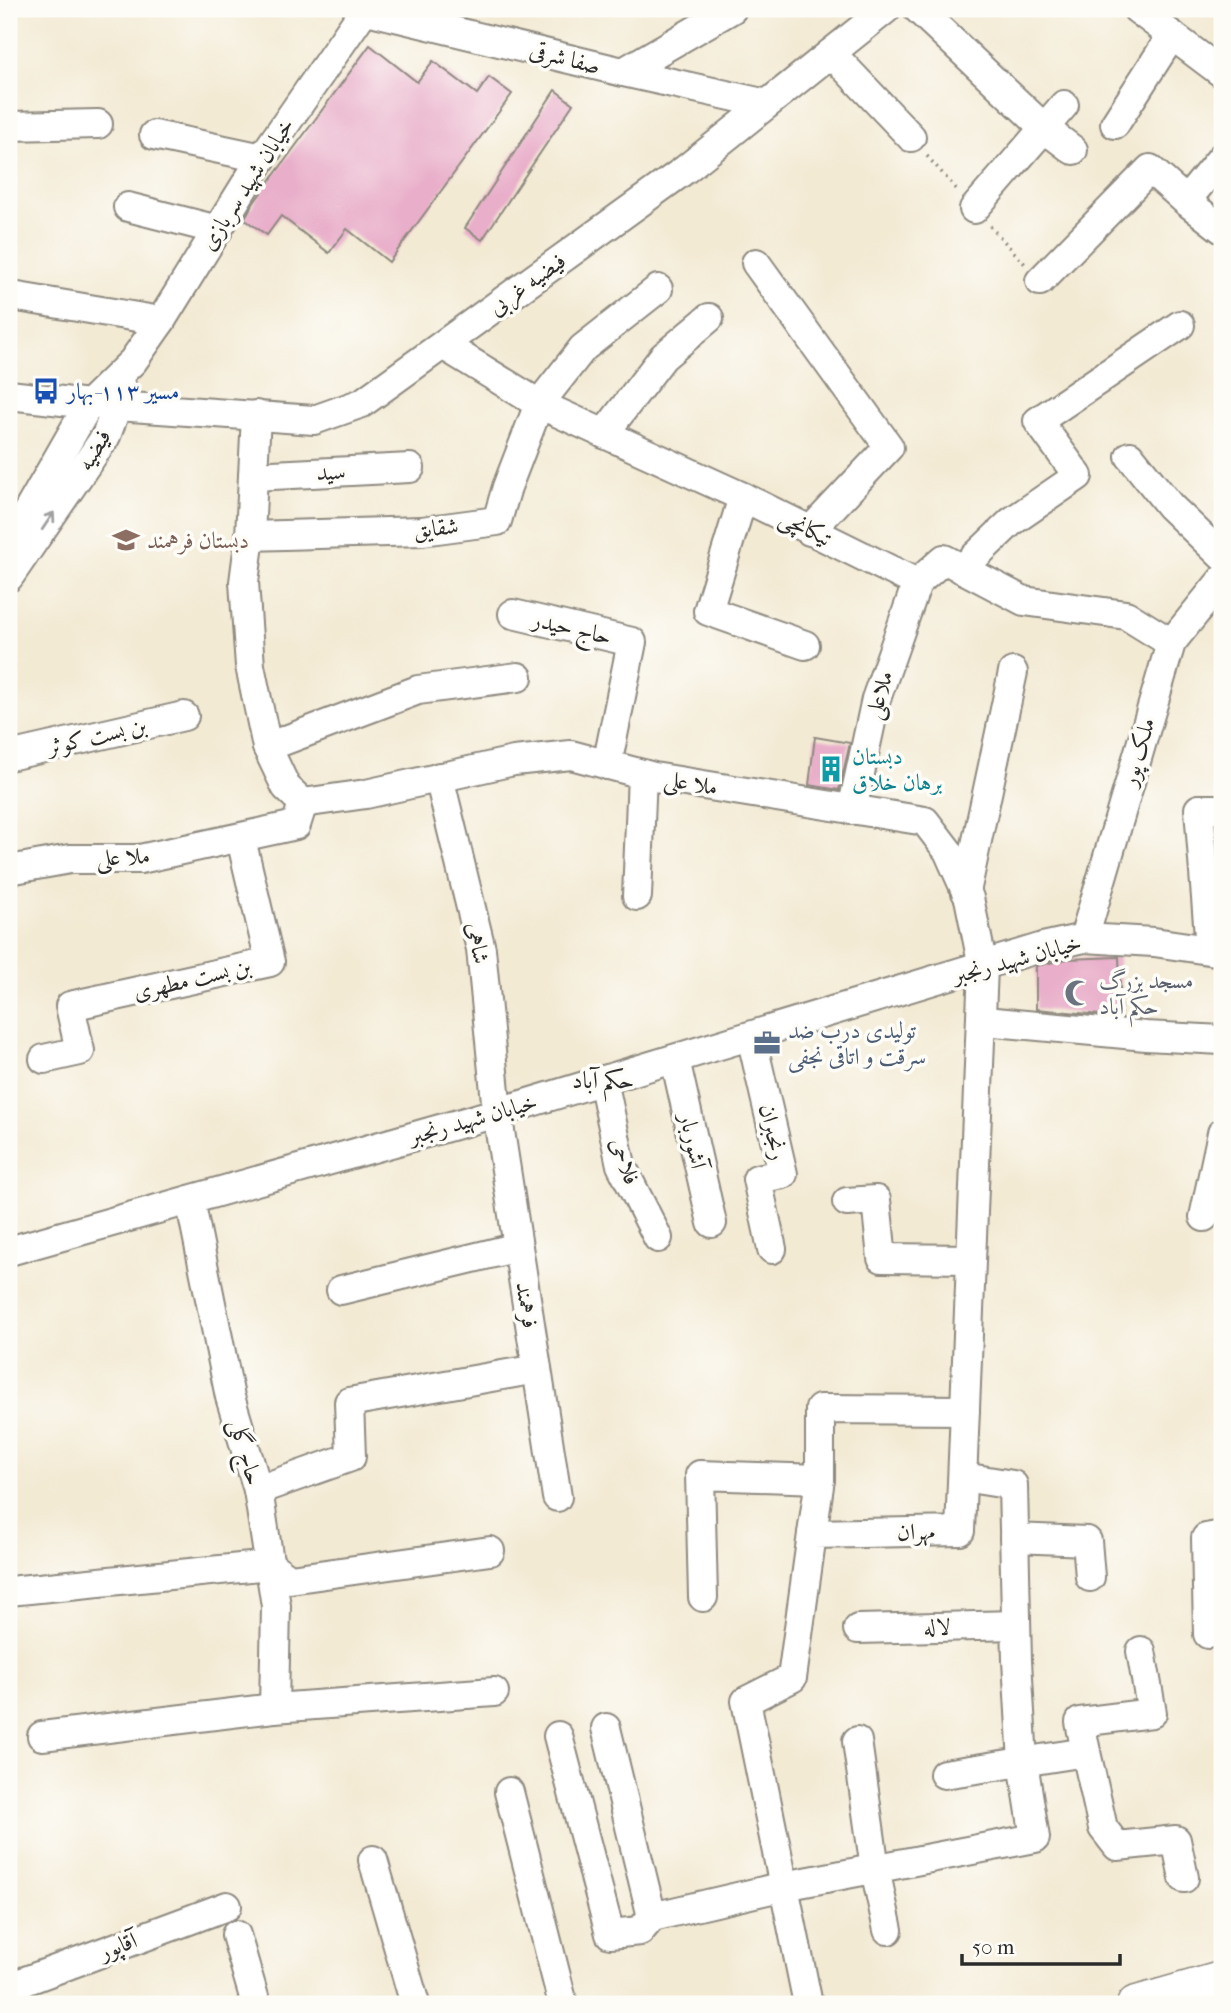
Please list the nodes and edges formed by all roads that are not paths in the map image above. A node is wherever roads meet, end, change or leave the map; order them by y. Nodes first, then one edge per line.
1 (364, 9) edge
2 (732, 9) edge
3 (886, 9) edge
4 (918, 9) edge
5 (1137, 9) edge
6 (1172, 35) junction
7 (831, 53) junction
8 (623, 72) junction
9 (1222, 73) edge
10 (766, 104) junction
11 (1064, 105) dead end
12 (98, 124) dead end
13 (1115, 124) dead end
14 (9, 126) edge
15 (1044, 128) junction
16 (153, 135) dead end
17 (911, 137) dead end
18 (1073, 150) dead end
19 (1222, 157) edge
20 (262, 158) junction
21 (1186, 201) junction
22 (128, 207) dead end
23 (974, 209) dead end
24 (1221, 226) edge
25 (218, 230) junction
26 (756, 263) dead end
27 (1040, 281) dead end
28 (658, 289) dead end
29 (12, 296) dead end
30 (709, 318) dead end
31 (161, 321) junction
32 (1180, 325) dead end
33 (443, 345) junction
34 (133, 361) junction
35 (9, 395) edge
36 (89, 404) junction
37 (539, 404) junction
38 (117, 405) junction
39 (256, 415) junction
40 (604, 434) junction
41 (1130, 456) dead end
42 (410, 468) dead end
43 (253, 476) junction
44 (743, 497) junction
45 (11, 531) edge
46 (810, 531) junction
47 (250, 536) junction
48 (1222, 556) edge
49 (962, 569) junction
50 (9, 577) edge
51 (1222, 580) edge
52 (916, 583) junction
53 (513, 614) dead end
54 (1171, 643) junction
55 (805, 645) dead end
56 (1013, 672) dead end
57 (519, 677) dead end
58 (184, 716) dead end
59 (267, 747) junction
60 (9, 756) edge
61 (607, 765) junction
62 (642, 774) junction
63 (439, 778) junction
64 (303, 803) junction
65 (1222, 809) edge
66 (852, 810) junction
67 (241, 839) junction
68 (9, 870) edge
69 (966, 892) junction
70 (637, 896) dead end
71 (1084, 938) junction
72 (1216, 951) edge
73 (983, 967) junction
74 (995, 1022) dead end
75 (751, 1036) junction
76 (1222, 1040) edge
77 (44, 1059) dead end
78 (675, 1059) junction
79 (603, 1080) junction
80 (497, 1112) junction
81 (1222, 1133) edge
82 (190, 1199) junction
83 (847, 1202) dead end
84 (1204, 1217) dead end
85 (712, 1223) dead end
86 (658, 1238) dead end
87 (518, 1247) junction
88 (772, 1249) dead end
89 (9, 1251) edge
90 (971, 1259) junction
91 (341, 1290) dead end
92 (537, 1368) junction
93 (965, 1410) junction
94 (963, 1477) junction
95 (820, 1479) junction
96 (258, 1490) junction
97 (557, 1497) dead end
98 (812, 1534) junction
99 (1222, 1535) edge
100 (1014, 1538) junction
101 (489, 1551) dead end
102 (270, 1565) junction
103 (1090, 1577) dead end
104 (9, 1591) edge
105 (702, 1597) dead end
106 (1016, 1625) junction
107 (858, 1629) dead end
108 (1208, 1634) dead end
109 (1141, 1651) dead end
110 (494, 1692) dead end
111 (274, 1708) junction
112 (606, 1728) dead end
113 (42, 1736) dead end
114 (558, 1736) dead end
115 (857, 1741) dead end
116 (1086, 1752) junction
117 (1023, 1762) junction
118 (944, 1774) dead end
119 (509, 1792) dead end
120 (373, 1860) dead end
121 (875, 1869) junction
122 (1184, 1878) dead end
123 (784, 1886) junction
124 (227, 1906) dead end
125 (652, 1917) junction
126 (888, 1930) dead end
127 (236, 1935) dead end
128 (1222, 1979) edge
129 (9, 1987) edge
130 (256, 2004) edge
131 (415, 2004) edge
132 (563, 2004) edge
133 (808, 2004) edge
134 (1135, 2004) edge

1 - 8 street, صفا شرقی
1 - 20 street, خیابان شهید سربازی
2 - 8 street
3 - 7 street, فیضیه غربی
4 - 15 street
5 - 6 street
6 - 9 street
6 - 13 street
7 - 10 street, فیضیه غربی
7 - 17 street
8 - 10 street, صفا شرقی
10 - 33 street, فیضیه غربی
11 - 15 street
12 - 14 street
15 - 18 street
15 - 23 street
16 - 20 street
19 - 21 street
20 - 25 street, خیابان شهید سربازی
21 - 24 street
21 - 27 street
22 - 25 street
25 - 31 street, خیابان شهید سربازی
26 - 46 street
28 - 37 street
29 - 31 street
30 - 40 street
31 - 34 street, خیابان شهید سربازی
32 - 49 street
33 - 37 street, تیکانچی
33 - 39 street, فیضیه غربی
34 - 36 street, فیضیه
34 - 38 street, فیضیه
35 - 36 street, فیضیه غربی
36 - 38 street, فیضیه غربی
36 - 45 street, فیضیه
37 - 40 street, تیکانچی
37 - 47 street, شقایق
38 - 39 street, فیضیه غربی
50 -> 38 street, فیضیه
39 - 43 street
40 - 44 street, تیکانچی
41 - 48 street
42 - 43 street, سید
43 - 47 street
44 - 46 street, تیکانچی
44 - 55 street
46 - 52 street, تیکانچی
47 - 59 street
49 - 52 street
49 - 54 street
51 - 54 street, ملک پور
52 - 66 street, ملاعلی
53 - 61 street, حاج حیدر
54 - 71 street, ملک پور
56 - 69 street
57 - 59 street
58 - 60 street, بن بست کوثر
59 - 64 street
61 - 62 street, ملا علی
61 - 63 street, ملا علی
62 - 66 street, ملا علی
62 - 70 street
63 - 64 street, ملا علی
63 - 80 street, شاهی
64 - 67 street, ملا علی
65 - 72 street
66 - 69 street, ملا علی
67 - 68 street, ملا علی
67 - 77 street, بن بست مطهری
69 - 73 street, ملا علی
71 - 72 street, خیابان شهید رنجبر
71 - 73 street, خیابان شهید رنجبر
73 - 75 street, خیابان شهید رنجبر
73 - 90 street, مهران
74 - 76 street
75 - 78 street, خیابان شهید رنجبر
75 - 88 street, رنجبران
78 - 79 street, خیابان شهید رنجبر
78 - 85 street, آشوربار
79 - 80 street, خیابان شهید رنجبر
79 - 86 street, فلاحی
80 - 82 street, خیابان شهید رنجبر
80 - 87 street, فرهمند
81 - 84 street
82 - 89 street, خیابان شهید رنجبر
82 - 96 street, حاج گلی
83 - 90 street
87 - 91 street
87 - 92 street, فرهمند
90 - 93 street, مهران
92 - 96 street
92 - 97 street, فرهمند
93 - 94 street, مهران
93 - 95 street
94 - 98 street, مهران
94 - 100 street
95 - 98 street
95 - 105 street
96 - 102 street, حاج گلی
98 - 123 street
99 - 108 street
100 - 103 street
100 - 106 street
101 - 102 street
102 - 104 street
102 - 111 street, حاج گلی
106 - 107 street, لاله
106 - 117 street
109 - 116 street
110 - 111 street
111 - 113 street
112 - 125 street
114 - 125 street
115 - 121 street
116 - 117 street
116 - 122 street
117 - 118 street
117 - 121 street
119 - 132 street
120 - 131 street
121 - 123 street
121 - 126 street
123 - 125 street
123 - 133 street
124 - 129 street, آقاپور
127 - 130 street
128 - 134 main road

